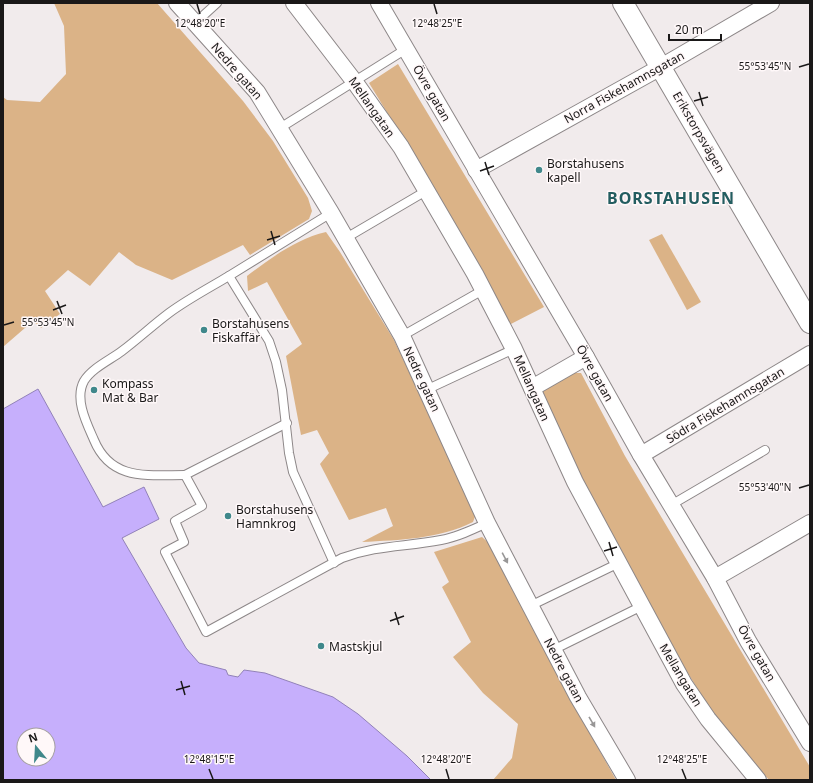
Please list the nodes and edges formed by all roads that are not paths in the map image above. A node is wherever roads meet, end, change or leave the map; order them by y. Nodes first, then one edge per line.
1 (176, 3) edge
2 (217, 3) edge
3 (294, 3) edge
4 (379, 3) edge
5 (623, 3) edge
6 (770, 3) edge
7 (195, 23) junction
8 (406, 49) junction
9 (661, 67) junction
10 (354, 81) junction
11 (280, 128) junction
12 (476, 170) junction
13 (426, 191) junction
14 (331, 213) junction
15 (346, 238) junction
16 (229, 276) junction
17 (483, 290) junction
18 (810, 323) edge
19 (402, 336) junction
20 (514, 349) junction
21 (810, 354) edge
22 (586, 357) junction
23 (532, 388) junction
24 (428, 389) junction
25 (287, 423) junction
26 (765, 450) dead end
27 (641, 455) junction
28 (184, 475) junction
29 (671, 505) junction
30 (487, 523) junction
31 (810, 524) edge
32 (334, 563) junction
33 (619, 563) junction
34 (715, 578) junction
35 (530, 606) junction
36 (642, 606) junction
37 (553, 650) junction
38 (810, 743) edge
39 (752, 778) edge
40 (627, 780) edge

1 - 7 street, Nedre gatan
2 - 7 lane
3 - 10 street, Mellangatan
4 - 8 street, Övre gatan
5 - 9 street, Erikstorpsvägen
6 - 9 street, Norra Fiskehamnsgatan
7 - 11 street, Nedre gatan
8 - 10 lane
8 - 12 street, Övre gatan
9 - 12 street, Norra Fiskehamnsgatan
9 - 18 street, Erikstorpsvägen
10 - 11 lane
10 - 13 street, Mellangatan
11 - 14 street, Nedre gatan
12 - 22 street, Övre gatan
13 - 15 lane
13 - 17 street, Mellangatan
14 - 15 street, Nedre gatan
14 - 16 lane
15 - 19 street, Nedre gatan
16 - 25 lane
16 - 28 lane
17 - 19 lane
17 - 20 street, Mellangatan
19 - 24 street, Nedre gatan
20 - 23 street, Mellangatan
20 - 24 lane
21 - 27 street, Södra Fiskehamnsgatan
22 - 23 street
22 - 27 street, Övre gatan
23 - 33 street, Mellangatan
24 - 30 street, Nedre gatan
25 - 28 lane
25 - 32 lane
26 - 29 lane
27 - 29 street, Övre gatan
28 - 32 lane
29 - 34 street, Övre gatan
30 - 32 lane
30 -> 35 street, Nedre gatan
31 - 34 street
33 - 35 lane
33 - 36 street, Mellangatan
34 - 38 street, Övre gatan
35 - 37 street, Nedre gatan
36 - 37 lane
36 - 39 street, Mellangatan
37 -> 40 street, Nedre gatan

